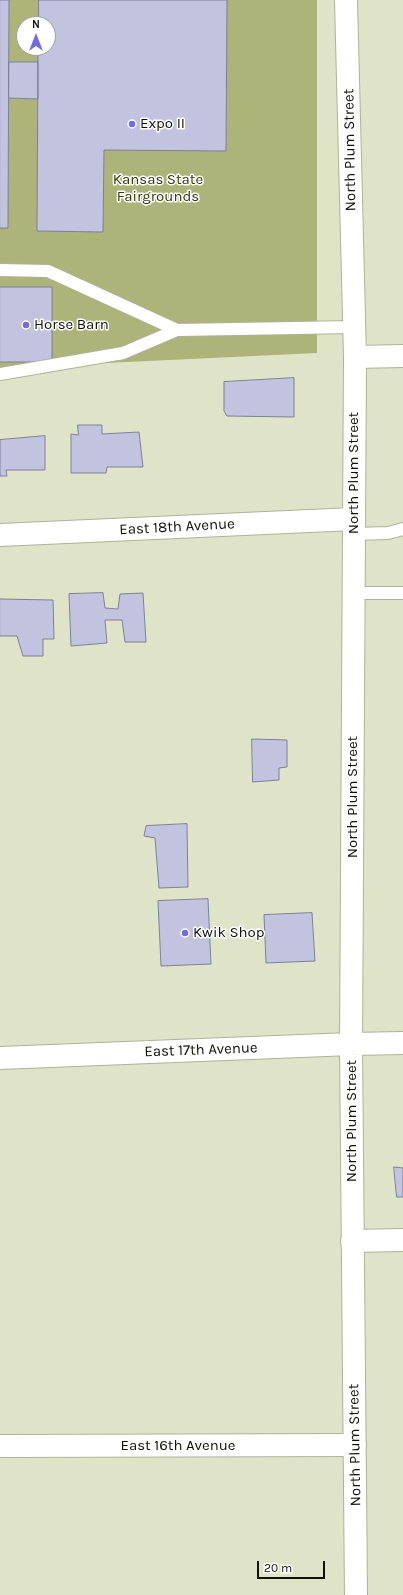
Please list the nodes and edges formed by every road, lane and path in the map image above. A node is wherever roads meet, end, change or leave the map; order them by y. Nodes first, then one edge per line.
1 (346, 0) edge
2 (0, 270) edge
3 (354, 327) junction
4 (177, 330) junction
5 (403, 356) edge
6 (355, 357) junction
7 (0, 374) edge
8 (354, 526) junction
9 (403, 529) edge
10 (0, 535) edge
11 (354, 593) junction
12 (403, 593) edge
13 (403, 1043) edge
14 (351, 1044) junction
15 (0, 1058) edge
16 (403, 1240) edge
17 (352, 1241) junction
18 (355, 1445) junction
19 (0, 1446) edge
20 (356, 1595) edge

1 - 3 street, North Plum Street
2 - 4 lane
3 - 4 lane
3 - 6 street, North Plum Street
4 - 7 lane
5 - 6 street
6 - 8 street, North Plum Street
8 - 9 lane
8 - 10 street, East 18th Avenue
8 - 11 street, North Plum Street
11 - 12 lane
11 - 14 street, North Plum Street
13 - 14 street, East 17th Avenue
14 - 15 street, East 17th Avenue
14 - 17 street, North Plum Street
16 - 17 street
17 - 18 street, North Plum Street
18 - 19 street, East 16th Avenue
18 - 20 street, North Plum Street

